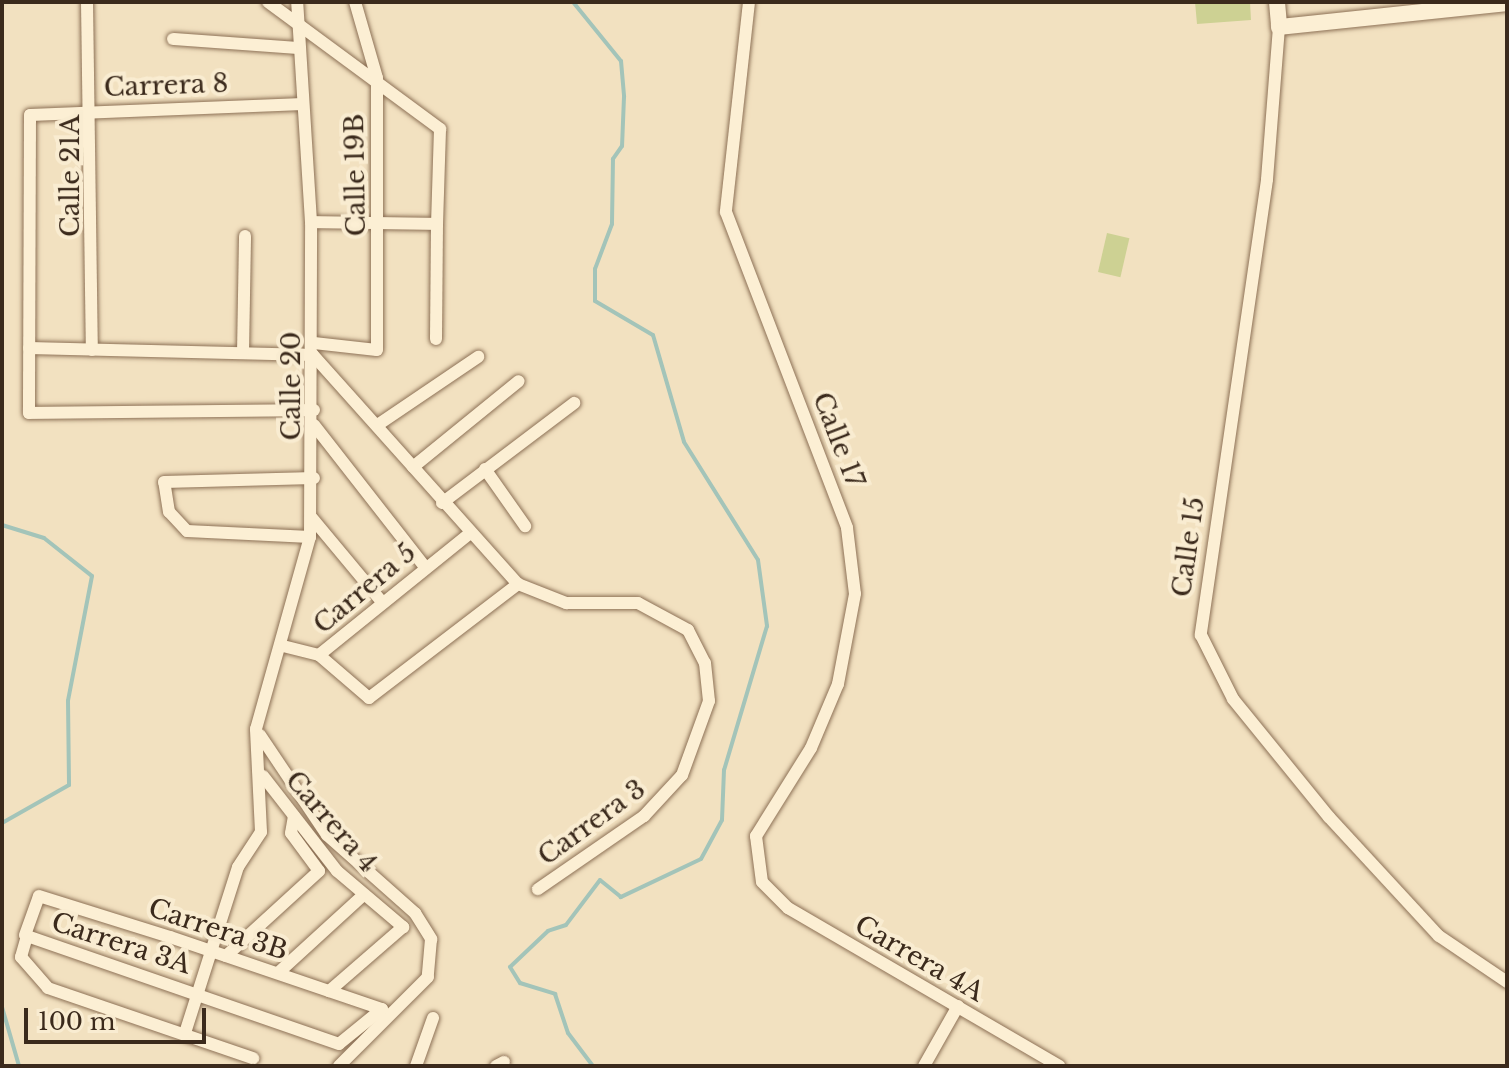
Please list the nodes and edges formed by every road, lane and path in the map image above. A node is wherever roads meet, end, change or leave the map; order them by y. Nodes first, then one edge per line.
1 (87, 2) edge
2 (268, 2) edge
3 (297, 2) edge
4 (355, 2) edge
5 (749, 2) edge
6 (1277, 2) edge
7 (1507, 3) edge
8 (297, 27) junction
9 (1279, 27) junction
10 (173, 39) dead end
11 (299, 48) junction
12 (377, 78) junction
13 (303, 104) junction
14 (93, 110) junction
15 (380, 220) junction
16 (311, 222) junction
17 (437, 224) junction
18 (245, 236) dead end
19 (436, 339) dead end
20 (29, 348) junction
21 (313, 349) junction
22 (92, 350) junction
23 (243, 353) junction
24 (478, 357) dead end
25 (519, 381) dead end
26 (574, 403) dead end
27 (314, 410) junction
28 (379, 424) junction
29 (314, 425) junction
30 (413, 467) junction
31 (485, 469) junction
32 (314, 478) junction
33 (442, 503) junction
34 (312, 518) junction
35 (525, 526) dead end
36 (469, 534) junction
37 (310, 537) junction
38 (424, 566) junction
39 (518, 584) junction
40 (382, 602) junction
41 (283, 646) junction
42 (319, 655) junction
43 (256, 729) junction
44 (263, 776) junction
45 (294, 816) junction
46 (762, 882) joint
47 (538, 889) dead end
48 (360, 898) dead end
49 (26, 936) junction
50 (211, 951) junction
51 (226, 956) junction
52 (278, 973) junction
53 (1507, 982) edge
54 (329, 991) junction
55 (197, 992) junction
56 (958, 1006) junction
57 (433, 1018) dead end
58 (185, 1033) junction
59 (339, 1044) joint
60 (253, 1058) dead end
61 (339, 1066) edge
62 (416, 1066) edge
63 (924, 1066) edge
64 (1059, 1066) edge

1 - 14 street, Calle 21A
2 - 8 street
3 - 8 street, Calle 20
4 - 12 street, Calle 19B
5 - 46 street, Calle 17
6 - 9 main road, Calle 15
7 - 9 main road
8 - 11 street, Calle 20
8 - 12 street
9 - 53 street, Calle 15
10 - 11 street
11 - 13 street, Calle 20
12 - 15 street, Calle 19B
12 - 17 street
13 - 14 street, Carrera 8
13 - 16 street, Calle 20
14 - 20 street, Carrera 8
14 - 22 street, Calle 21A
15 - 16 street
15 - 17 street
15 - 21 street, Calle 19B
16 - 21 street, Calle 20
17 - 19 street
18 - 23 street
20 - 22 street
20 - 27 street
21 - 23 street
21 - 27 street, Calle 20
21 - 28 street
22 - 23 street
24 - 28 street
25 - 30 street
26 - 31 street
27 - 29 street, Calle 20
28 - 30 street
29 - 32 street, Calle 20
29 - 38 street
30 - 33 street
31 - 33 street
31 - 35 street
32 - 34 street, Calle 20
32 - 37 street
33 - 36 street
34 - 37 street, Calle 20
34 - 40 street
36 - 38 street, Carrera 5
36 - 39 street, Carrera 3
37 - 41 street, Calle 20
38 - 40 street, Carrera 5
39 - 42 street
39 - 47 street, Carrera 3
40 - 42 street, Carrera 5
41 - 42 street, Carrera 5
41 - 43 street, Calle 20
43 - 44 street, Calle 20
43 - 61 street
44 - 45 street, Carrera 4
44 - 50 street, Calle 20
45 - 51 street
45 - 54 street, Carrera 4
46 - 56 street, Carrera 4A
48 - 52 street
49 - 50 street, Carrera 3B
49 - 55 street, Carrera 3A
49 - 58 street
50 - 51 street, Carrera 3B
50 - 55 street, Calle 20
51 - 52 street, Carrera 3B
52 - 54 street, Carrera 3B
54 - 59 street, Carrera 3B
55 - 58 street, Calle 20
55 - 59 street, Carrera 3A
56 - 63 street
56 - 64 street, Carrera 4A
57 - 62 street
58 - 60 street

